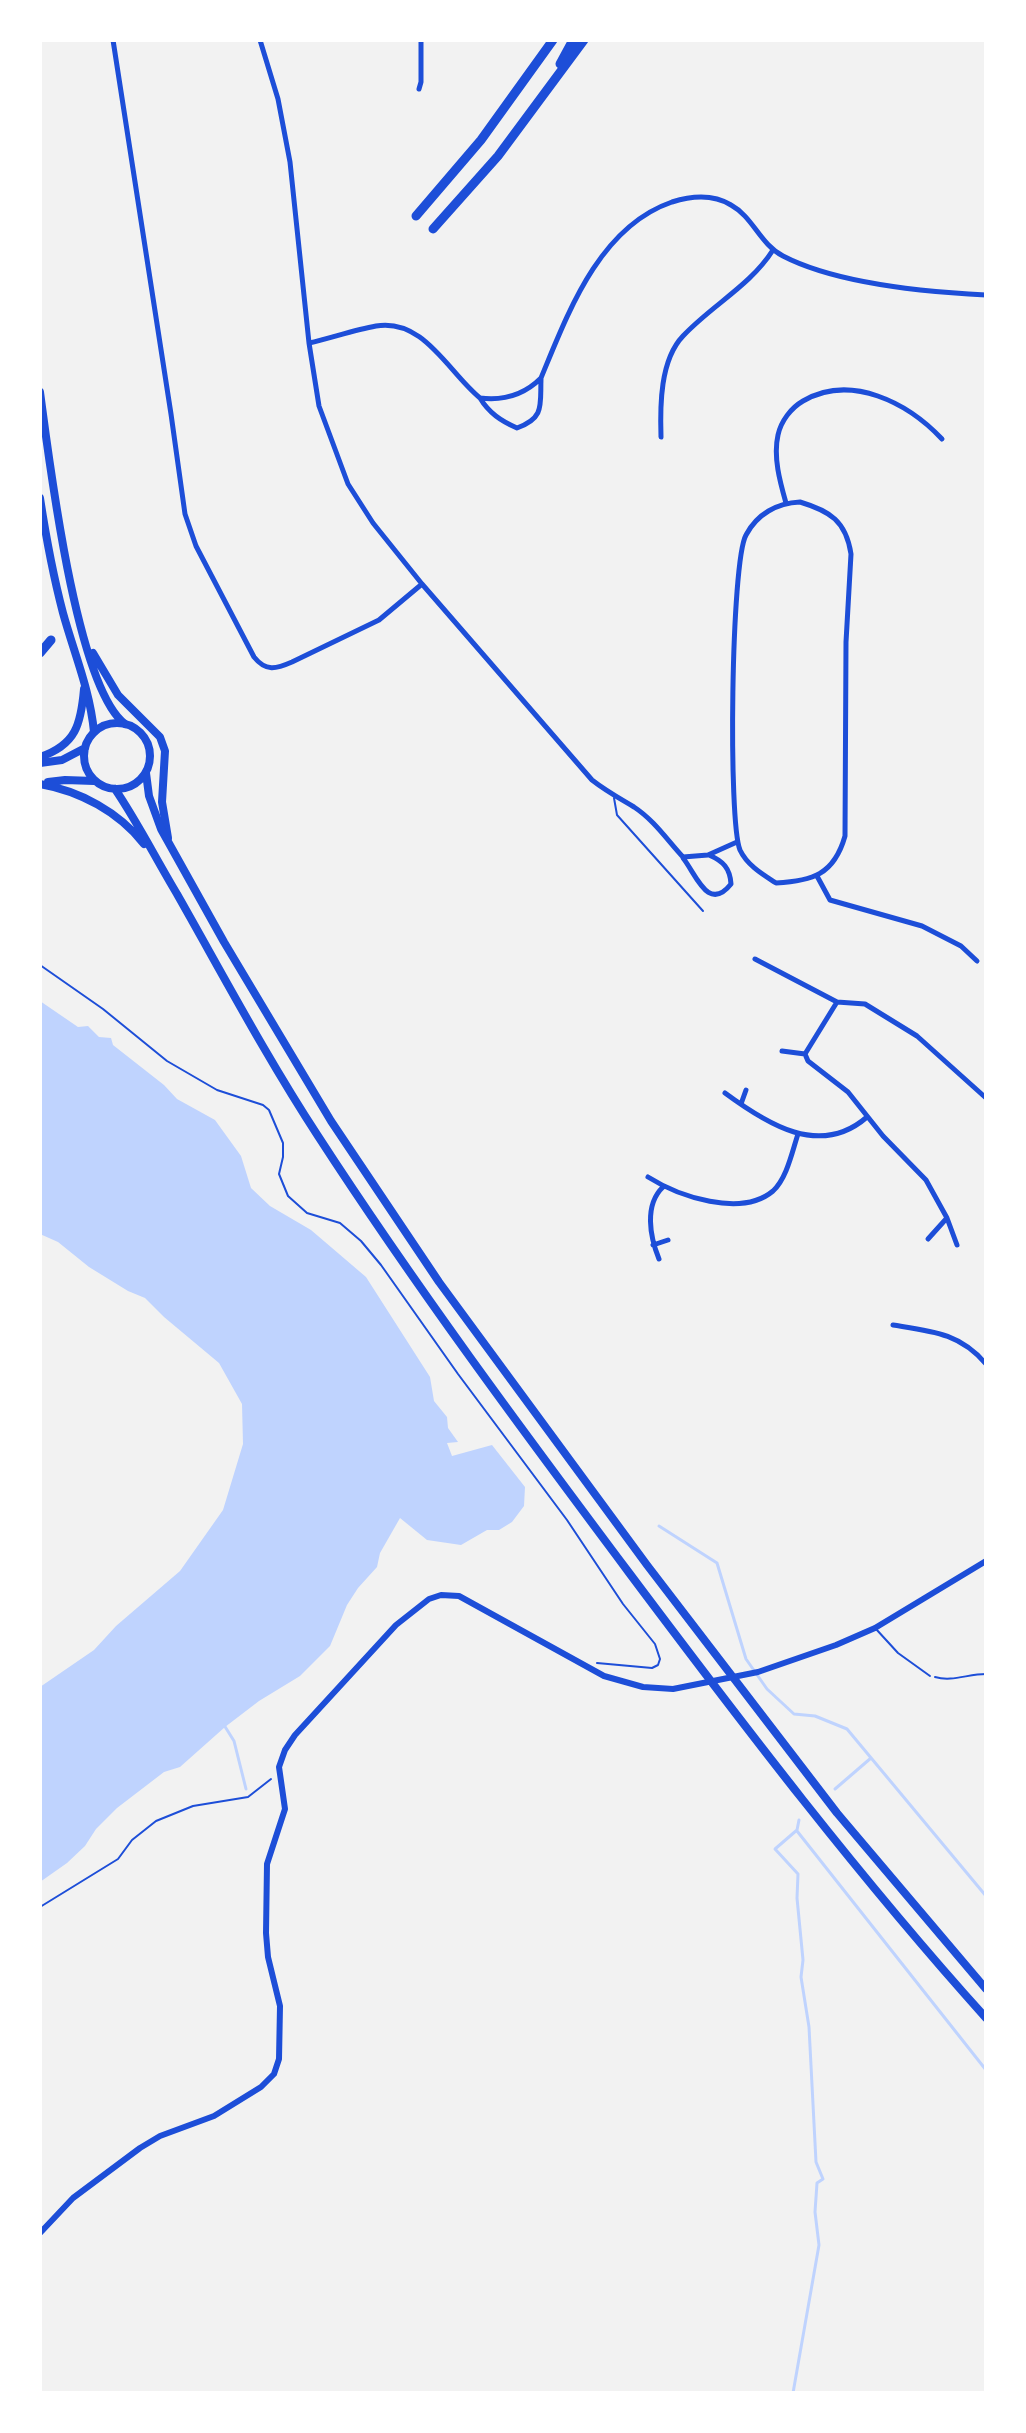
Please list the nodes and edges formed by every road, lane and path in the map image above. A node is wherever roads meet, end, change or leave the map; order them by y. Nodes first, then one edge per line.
1 (113, 40) edge
2 (260, 40) edge
3 (421, 40) edge
4 (545, 40) edge
5 (553, 40) edge
6 (573, 40) edge
7 (584, 40) edge
8 (524, 83) junction
9 (419, 89) dead end
10 (541, 99) junction
11 (416, 216) dead end
12 (433, 229) dead end
13 (773, 250) junction
14 (986, 295) edge
15 (309, 343) junction
16 (541, 378) junction
17 (40, 392) edge
18 (480, 398) junction
19 (661, 437) dead end
20 (942, 439) dead end
21 (40, 498) edge
22 (786, 503) junction
23 (422, 584) junction
24 (85, 639) junction
25 (51, 640) dead end
26 (40, 653) edge
27 (85, 681) junction
28 (125, 724) junction
29 (94, 732) junction
30 (85, 748) junction
31 (40, 760) edge
32 (146, 773) junction
33 (94, 781) junction
34 (40, 784) edge
35 (115, 789) junction
36 (614, 797) junction
37 (168, 842) junction
38 (737, 842) junction
39 (708, 855) junction
40 (683, 857) junction
41 (157, 860) junction
42 (817, 876) junction
43 (703, 911) dead end
44 (755, 959) dead end
45 (977, 961) dead end
46 (40, 965) edge
47 (837, 1002) junction
48 (782, 1051) dead end
49 (805, 1054) junction
50 (746, 1090) dead end
51 (725, 1093) dead end
52 (986, 1098) edge
53 (741, 1104) junction
54 (867, 1117) junction
55 (798, 1134) junction
56 (648, 1177) dead end
57 (663, 1187) junction
58 (947, 1218) junction
59 (928, 1239) dead end
60 (668, 1240) dead end
61 (653, 1245) junction
62 (957, 1245) dead end
63 (659, 1259) dead end
64 (893, 1325) dead end
65 (986, 1364) edge
66 (986, 1561) edge
67 (875, 1628) junction
68 (589, 1662) dead end
69 (986, 1674) edge
70 (930, 1676) joint
71 (272, 1778) dead end
72 (40, 1907) edge
73 (986, 1989) edge
74 (986, 2018) edge
75 (40, 2233) edge

1 - 23 street
2 - 15 street
3 - 9 street
4 - 8 highway
5 - 8 highway
6 - 10 highway
7 - 10 highway
8 - 11 highway
10 - 12 highway
13 - 14 street
13 - 16 street
13 - 19 street
15 - 18 street
15 - 23 street
16 - 18 street
16 - 18 street
17 - 24 main road
20 - 22 street
21 - 27 main road
22 - 38 street
22 - 42 street
23 - 36 street
24 - 28 main road
24 - 37 main road
25 - 26 highway
27 - 29 main road
27 - 31 main road
28 - 29 main road
28 - 32 main road
29 - 30 main road
30 - 31 main road
30 - 33 main road
32 - 35 main road
32 - 37 main road
33 - 34 main road
33 - 35 main road
34 - 41 main road
35 - 41 main road
36 - 40 street
36 - 43 lane
37 - 73 main road
38 - 39 street
38 - 42 street
39 - 40 street
39 - 40 street
41 - 74 main road
42 - 45 street
44 - 47 street
46 - 68 path
47 - 49 street
47 - 52 street
48 - 49 street
49 - 54 street
50 - 53 street
51 - 53 street
53 - 55 street
54 - 55 street
54 - 58 street
55 - 57 street
56 - 57 street
57 - 61 street
58 - 59 street
58 - 62 street
60 - 61 street
61 - 63 street
64 - 65 street
66 - 67 street
67 - 70 lane
67 - 75 street
69 - 70 path
71 - 72 path

